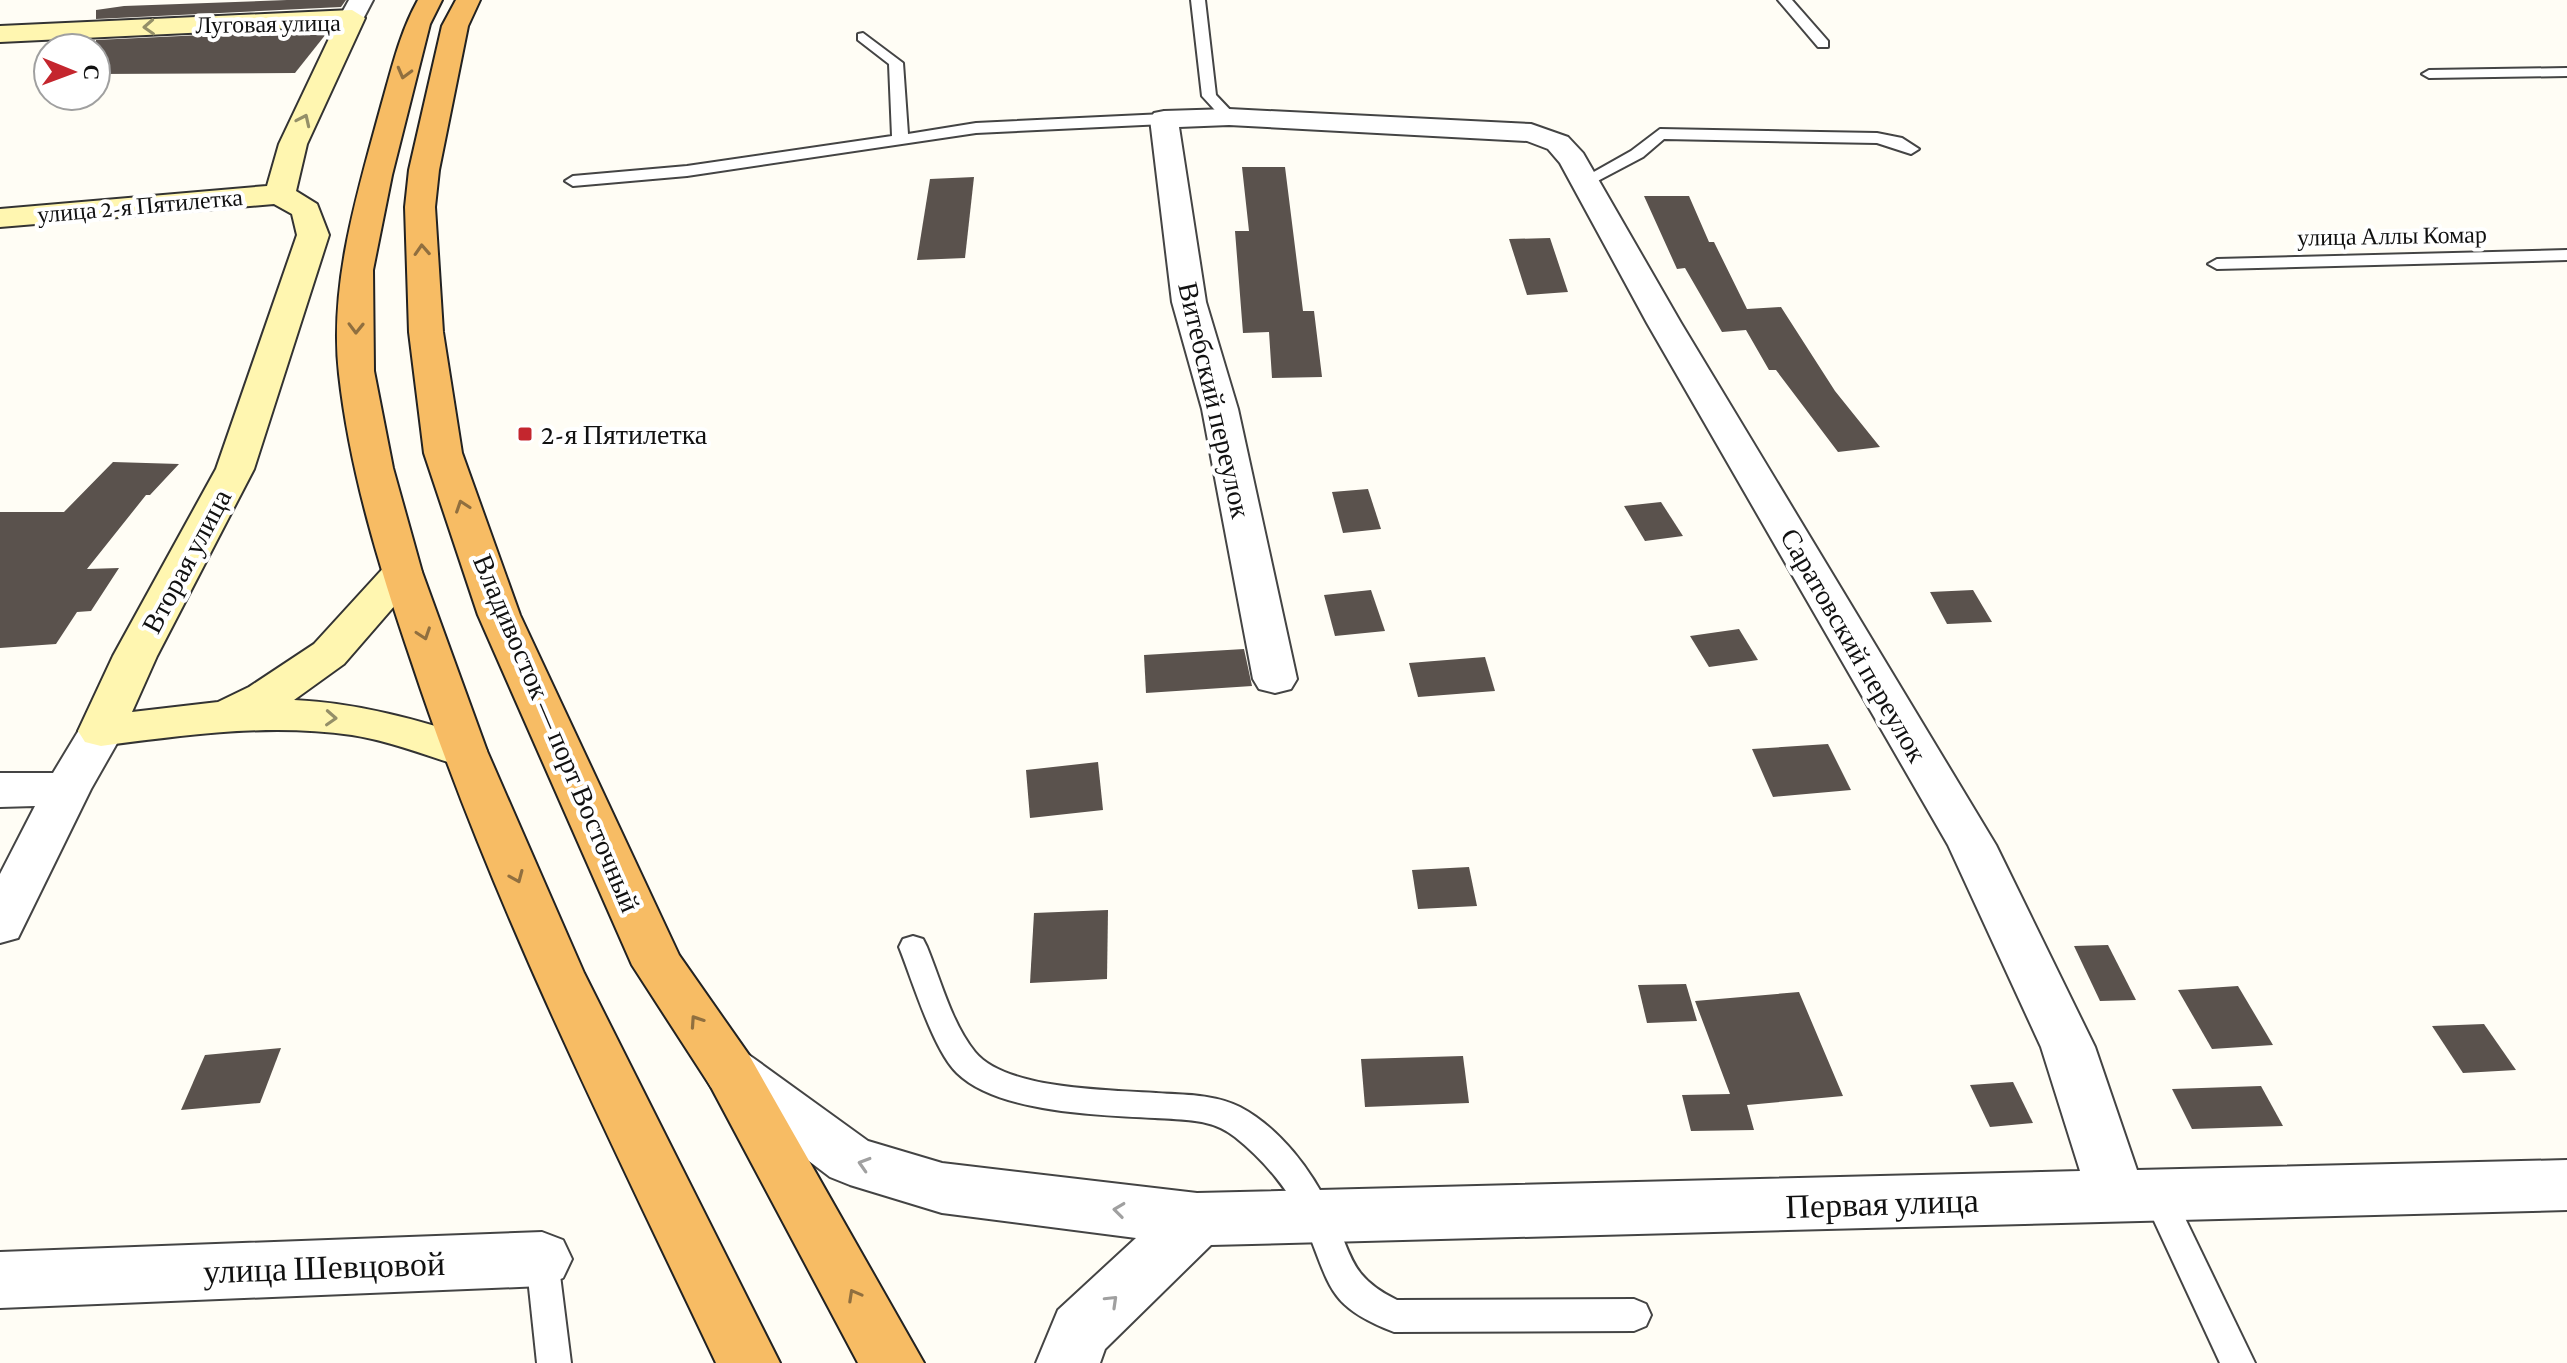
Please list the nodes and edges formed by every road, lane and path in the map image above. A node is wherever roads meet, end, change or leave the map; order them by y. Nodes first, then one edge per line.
1 (430, 0) edge
2 (468, 0) edge
3 (1198, 0) edge
4 (1785, 0) edge
5 (356, 9) edge
6 (0, 34) edge
7 (863, 37) dead end
8 (1823, 44) dead end
9 (2567, 72) edge
10 (2429, 74) dead end
11 (1229, 117) junction
12 (1164, 119) junction
13 (900, 138) junction
14 (1911, 149) dead end
15 (573, 181) dead end
16 (1584, 182) junction
17 (280, 194) junction
18 (0, 218) edge
19 (2567, 255) edge
20 (2217, 264) dead end
21 (402, 572) junction
22 (1275, 679) dead end
23 (225, 715) junction
24 (101, 731) junction
25 (464, 751) junction
26 (67, 789) junction
27 (0, 790) edge
28 (0, 924) edge
29 (913, 947) dead end
30 (730, 1071) junction
31 (2567, 1185) edge
32 (2137, 1196) junction
33 (1318, 1218) junction
34 (1197, 1219) junction
35 (542, 1259) joint
36 (0, 1280) edge
37 (1634, 1315) dead end
38 (554, 1363) edge
39 (748, 1363) edge
40 (892, 1363) edge
41 (1068, 1363) edge
42 (2238, 1363) edge

1 -> 21 highway
30 -> 2 highway, Владивосток — порт Восточный
3 - 11 lane
4 - 8 lane
5 -> 6 main road, Луговая улица
17 -> 5 main road, Луговая улица
7 - 13 lane
9 - 10 lane
11 - 12 street
11 - 16 street, Саратовский переулок
12 - 13 lane
12 - 22 street, Витебский переулок
13 - 15 lane
14 - 16 lane
16 - 32 street, Саратовский переулок
17 - 18 main road, улица 2-я Пятилетка
17 - 24 main road, Вторая улица
19 - 20 lane, улица Аллы Комар
21 - 23 main road
21 -> 25 highway
23 - 24 main road
23 -> 25 main road
24 - 26 street, Вторая улица
25 -> 39 highway
26 - 27 street
26 - 28 street, Вторая улица
29 - 33 lane
34 -> 30 street, Первая улица
40 -> 30 highway, Владивосток — порт Восточный
31 - 32 street, Первая улица
32 - 33 street, Первая улица
32 - 42 lane
33 - 34 street, Первая улица
33 - 37 lane
41 -> 34 street
35 - 36 street, улица Шевцовой
35 - 38 lane, улица Шевцовой

